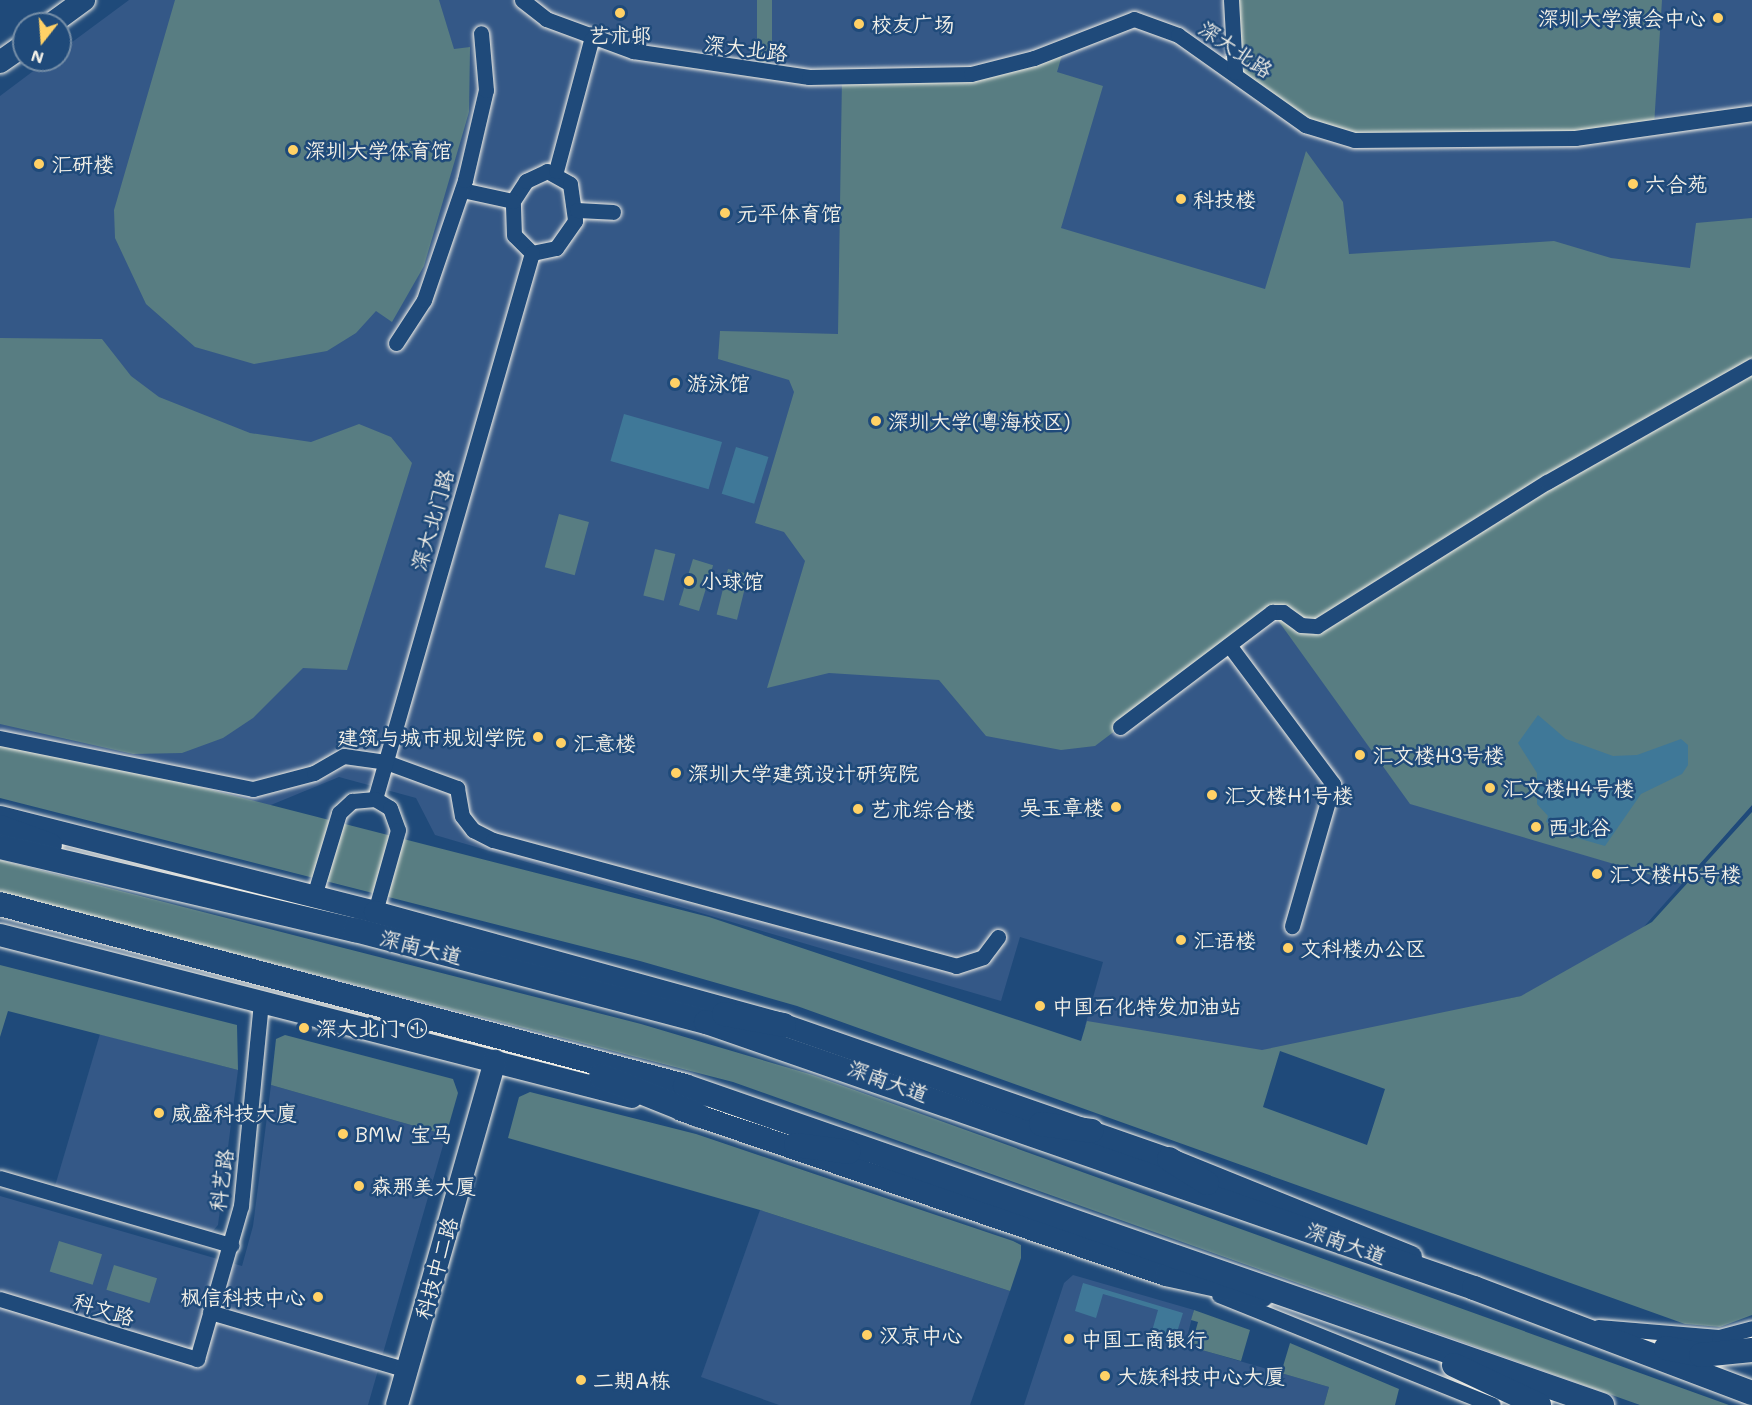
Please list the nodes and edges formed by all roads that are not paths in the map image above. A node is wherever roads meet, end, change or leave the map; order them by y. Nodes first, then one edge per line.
1 (522, 0) edge
2 (1232, 0) edge
3 (77, 2) edge
4 (65, 12) edge
5 (481, 33) dead end
6 (591, 40) junction
7 (1235, 72) junction
8 (1752, 113) edge
9 (556, 171) junction
10 (462, 190) junction
11 (513, 201) junction
12 (577, 210) junction
13 (613, 213) dead end
14 (532, 253) junction
15 (396, 343) dead end
16 (1752, 366) edge
17 (1229, 645) junction
18 (1120, 727) dead end
19 (0, 738) edge
20 (386, 762) junction
21 (375, 799) junction
22 (0, 817) edge
23 (0, 827) edge
24 (0, 847) edge
25 (145, 880) junction
26 (314, 896) junction
27 (0, 904) edge
28 (375, 912) junction
29 (0, 920) edge
30 (1292, 926) dead end
31 (0, 935) edge
32 (998, 937) dead end
33 (131, 940) junction
34 (525, 974) junction
35 (261, 1002) junction
36 (784, 1025) junction
37 (488, 1031) junction
38 (495, 1061) junction
39 (698, 1115) junction
40 (988, 1116) junction
41 (1092, 1131) junction
42 (796, 1145) junction
43 (902, 1158) junction
44 (1169, 1159) junction
45 (0, 1178) edge
46 (1242, 1206) junction
47 (231, 1245) junction
48 (1166, 1275) junction
49 (1474, 1288) junction
50 (0, 1299) edge
51 (210, 1312) junction
52 (1347, 1314) junction
53 (1383, 1326) junction
54 (1576, 1326) junction
55 (1752, 1328) edge
56 (1746, 1352) edge
57 (196, 1359) joint
58 (407, 1370) junction
59 (1752, 1394) edge
60 (397, 1405) edge
61 (1493, 1405) edge
62 (1539, 1405) edge
63 (1602, 1405) edge

1 - 6 street, 深大北路
2 - 7 street
3 - 4 main road
5 - 10 street
6 - 7 street, 深大北路
6 - 9 street
7 - 8 street, 深大北路
9 - 11 street
9 - 12 street
10 - 11 street
10 - 15 street
11 - 14 street
12 - 13 street
12 - 14 street
14 - 20 street, 深大北门路
16 - 17 street
17 - 18 street
17 - 30 street
19 - 20 street
20 - 21 street, 深大北门路
20 - 32 street
21 - 26 street
21 - 28 street
22 - 26 main road
23 - 25 main road
24 - 25 main road, 深南大道
25 - 34 main road, 深南大道
26 - 28 main road
27 - 33 main road
28 - 36 main road
29 - 33 main road
31 - 35 main road
33 - 37 main road
34 - 36 main road
34 - 40 main road, 深南大道
35 - 38 main road
35 - 47 street, 科艺路
36 - 41 main road
37 - 39 main road
37 - 43 main road
38 - 39 main road
38 - 58 main road, 科技中二路
39 - 42 main road
40 - 41 main road
40 - 46 main road, 深南大道
41 - 44 main road
42 - 43 main road
42 - 48 main road
43 - 52 main road
44 - 46 main road
44 - 49 main road
45 - 47 street
46 - 49 main road, 深南大道
47 - 51 street, 科艺路
48 - 52 main road
48 - 61 street
49 - 54 main road, 深南大道
50 - 57 street, 科文路
51 - 57 street, 科艺路
51 - 58 street
52 - 53 main road
53 - 62 main road
53 - 63 main road
54 - 55 street
54 - 56 main road
54 - 59 main road, 深南大道
58 - 60 main road, 科技中二路

